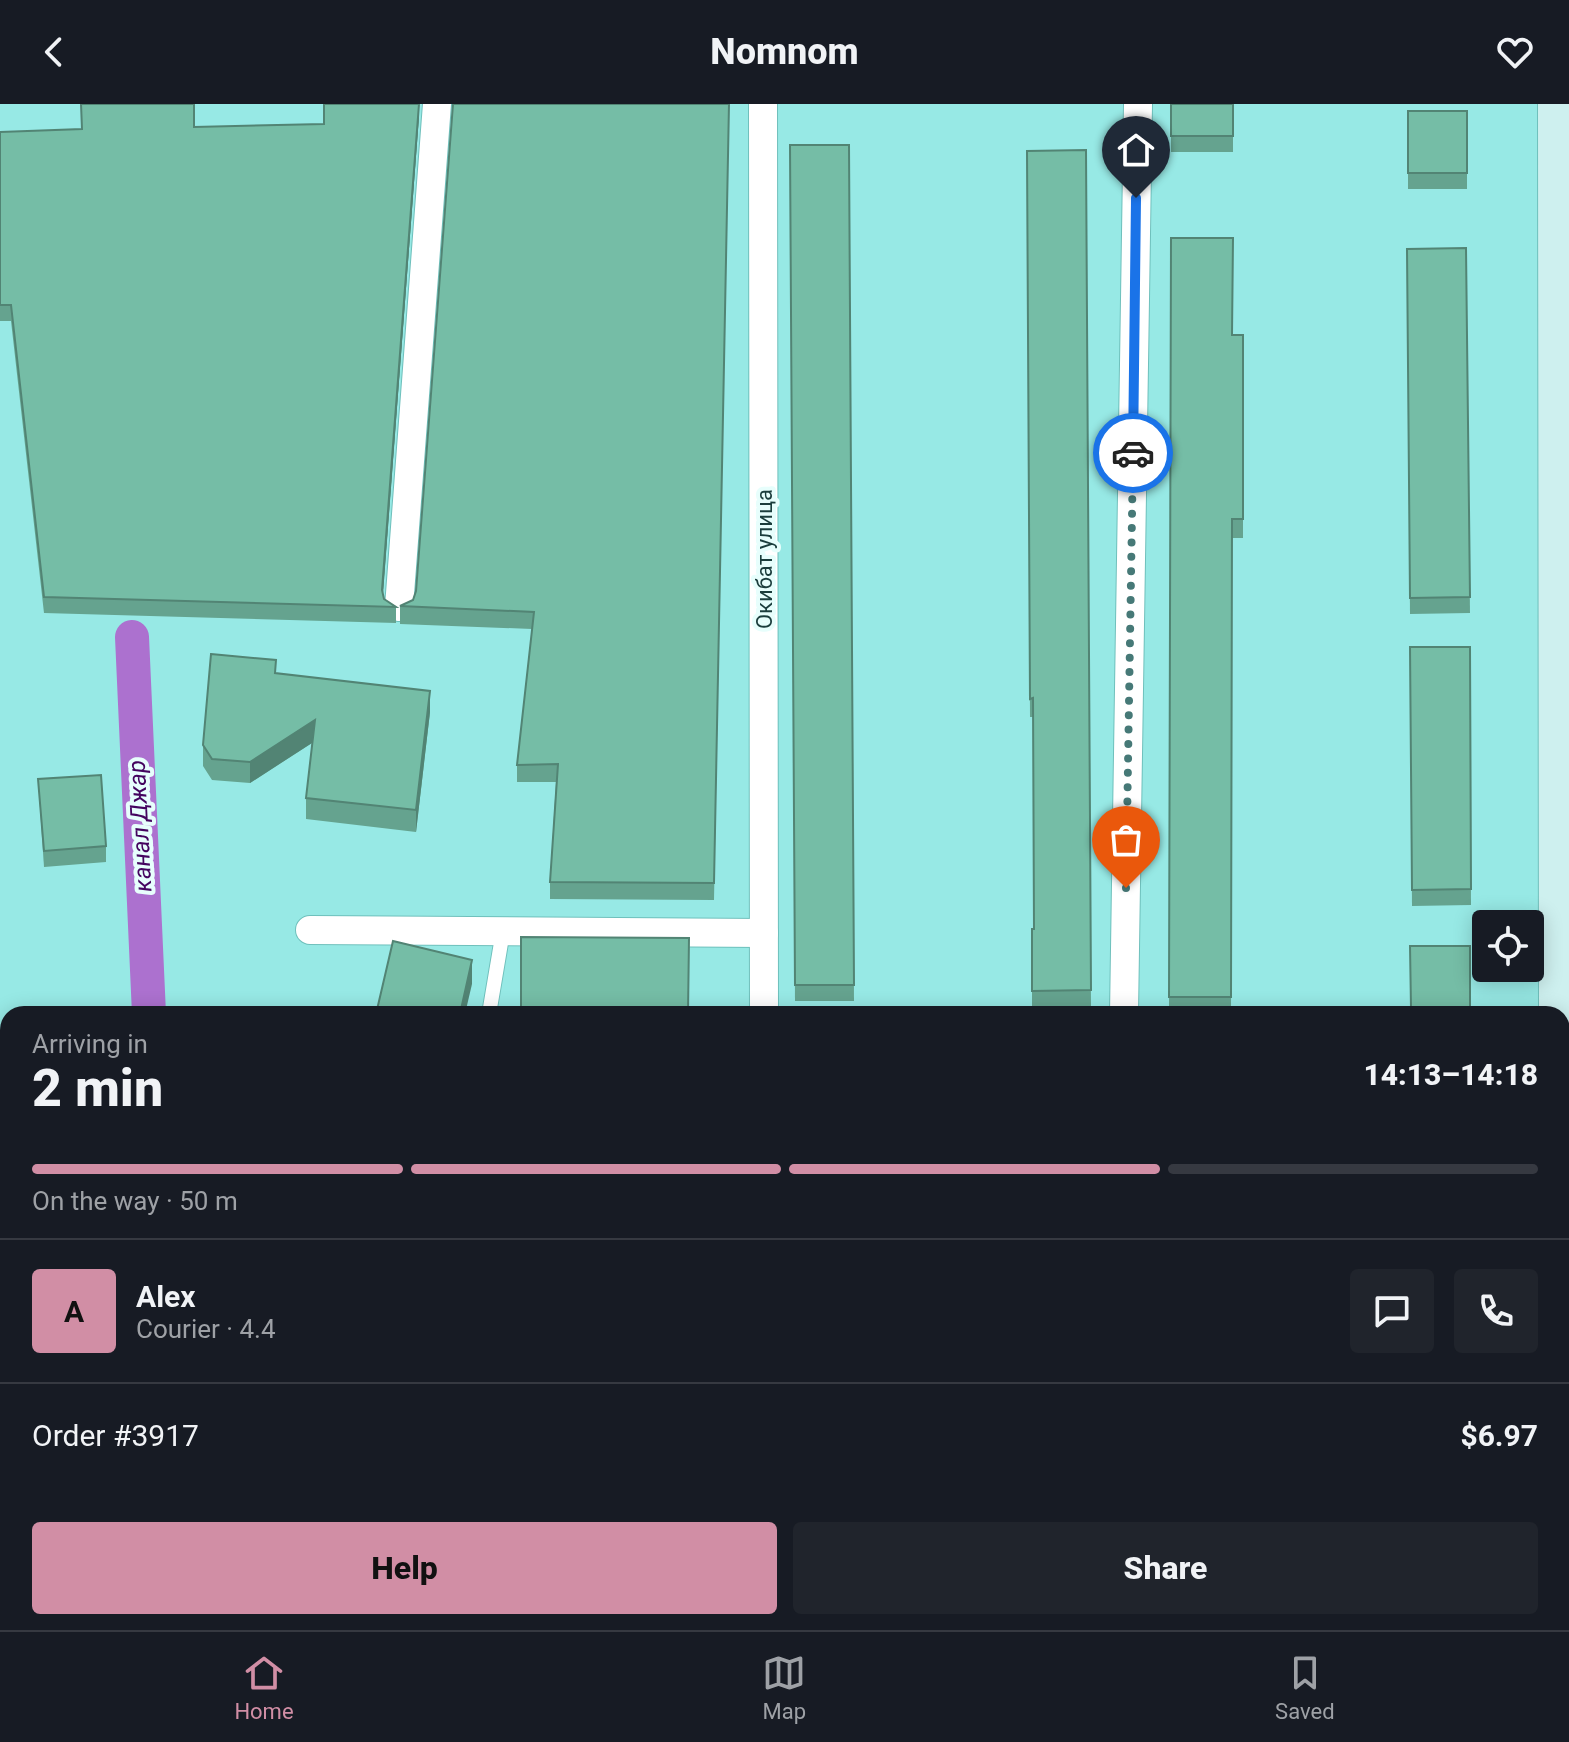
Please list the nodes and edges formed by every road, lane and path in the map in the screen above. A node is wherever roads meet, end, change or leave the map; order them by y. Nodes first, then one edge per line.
1 (437, 104) edge
2 (763, 104) edge
3 (1138, 104) edge
4 (1558, 104) edge
5 (399, 607) edge
6 (310, 930) dead end
7 (503, 931) junction
8 (764, 933) junction
9 (490, 1006) edge
10 (764, 1006) edge
11 (1124, 1006) edge
12 (1559, 1006) edge

1 - 5 street
2 - 8 street, Окибат улица
3 - 11 street
4 - 12 main road
6 - 7 street
7 - 8 street
7 - 9 lane
8 - 10 street, Окибат улица

